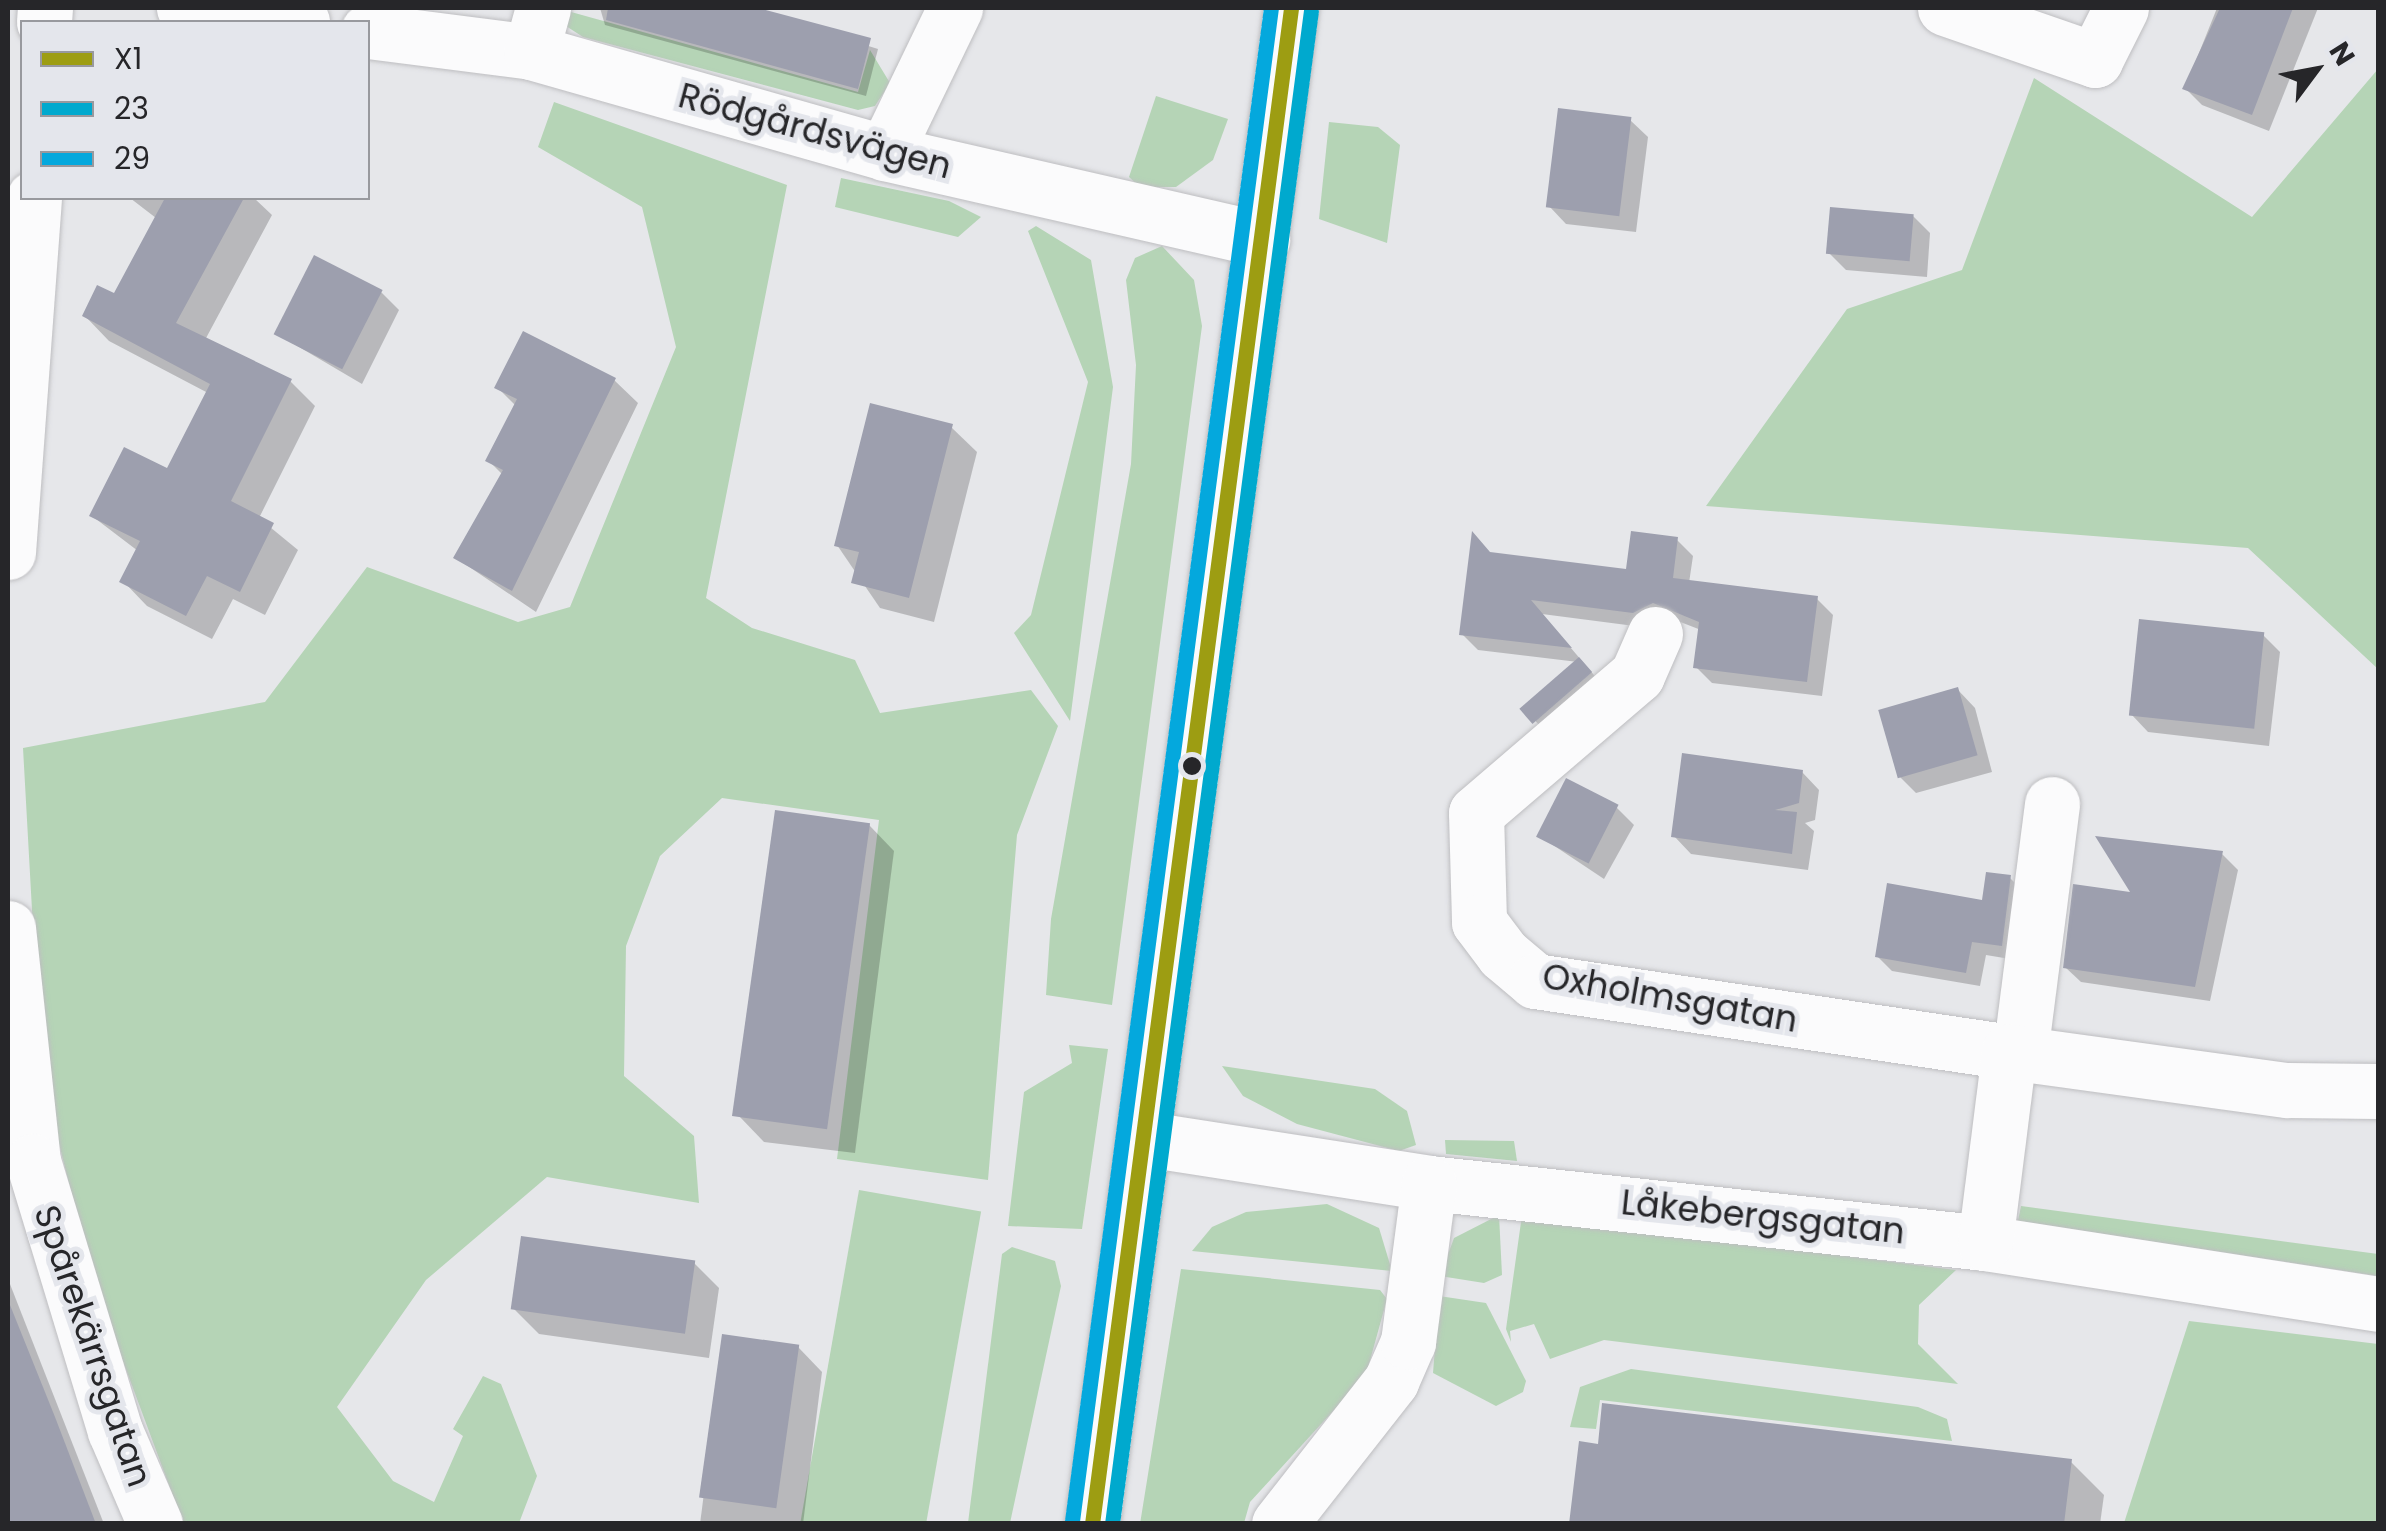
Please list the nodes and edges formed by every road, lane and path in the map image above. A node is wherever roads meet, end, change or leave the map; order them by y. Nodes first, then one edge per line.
1 (184, 8) edge
2 (955, 8) edge
3 (1291, 8) edge
4 (1945, 8) edge
5 (2121, 8) edge
6 (285, 20) edge
7 (537, 30) edge
8 (370, 31) edge
9 (885, 154) junction
10 (34, 200) edge
11 (1262, 239) junction
12 (8, 552) edge
13 (1655, 634) dead end
14 (2052, 804) dead end
15 (8, 928) edge
16 (2014, 1053) junction
17 (2378, 1091) edge
18 (1146, 1139) junction
19 (20, 1165) edge
20 (1428, 1183) junction
21 (1985, 1242) junction
22 (2378, 1304) edge
23 (155, 1524) edge
24 (1092, 1524) edge
25 (1279, 1524) edge

1 - 6 street
2 - 9 street
3 - 11 street
4 - 5 street
7 - 8 street, Rödgårdsvägen
7 - 9 street, Rödgårdsvägen
9 - 11 street, Rödgårdsvägen
10 - 12 street
11 - 18 street
13 - 16 street, Oxholmsgatan
14 - 16 street
15 - 19 street, Spårekärrsgatan
16 - 17 street, Oxholmsgatan
16 - 21 street
18 - 20 street, Låkebergsgatan
18 - 24 street
19 - 23 street, Spårekärrsgatan
20 - 21 street, Låkebergsgatan
20 - 25 street
21 - 22 street, Låkebergsgatan

